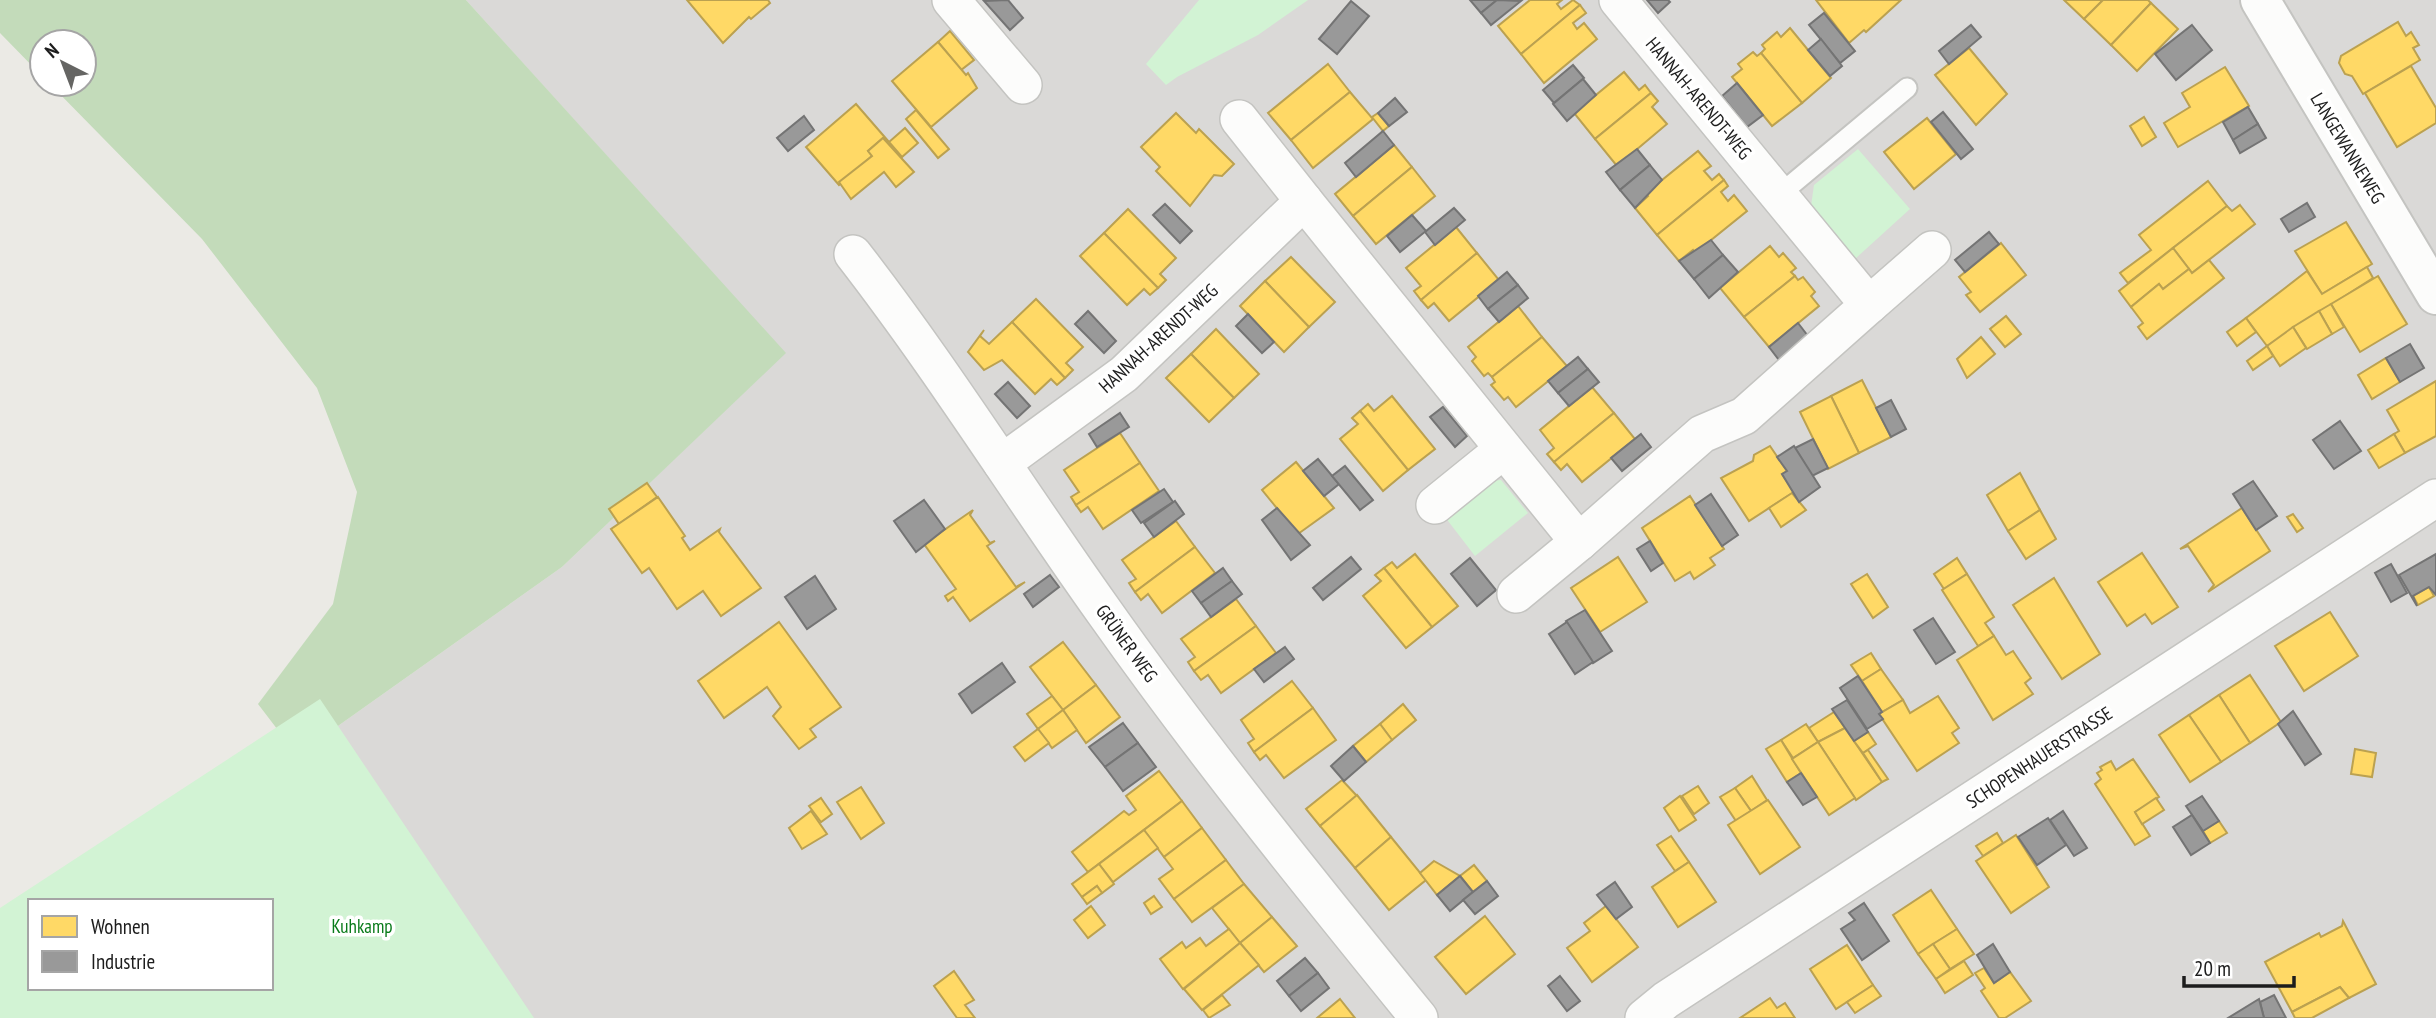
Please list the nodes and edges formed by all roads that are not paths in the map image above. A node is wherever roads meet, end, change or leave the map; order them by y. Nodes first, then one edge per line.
1 (951, 0) edge
2 (1618, 0) edge
3 (2260, 0) edge
4 (1023, 85) dead end
5 (1908, 88) dead end
6 (1239, 119) dead end
7 (1779, 195) junction
8 (1304, 201) junction
9 (1932, 250) dead end
10 (853, 254) dead end
11 (2436, 295) edge
12 (1869, 305) junction
13 (1503, 450) junction
14 (1002, 463) junction
15 (2436, 498) edge
16 (1435, 505) dead end
17 (1579, 542) junction
18 (1516, 594) dead end
19 (1419, 1018) edge
20 (1644, 1018) edge

1 - 4 street
2 - 7 street, HANNAH-ARENDT-WEG
3 - 11 street, LANGEWANNEWEG
5 - 7 lane
6 - 8 street
7 - 12 street, HANNAH-ARENDT-WEG
8 - 13 street
8 - 14 street, HANNAH-ARENDT-WEG
9 - 12 street
10 - 14 street, GRÜNER WEG
12 - 17 street
13 - 16 street
13 - 17 street
14 - 19 street, GRÜNER WEG
15 - 20 street, SCHOPENHAUERSTRASSE
17 - 18 street

